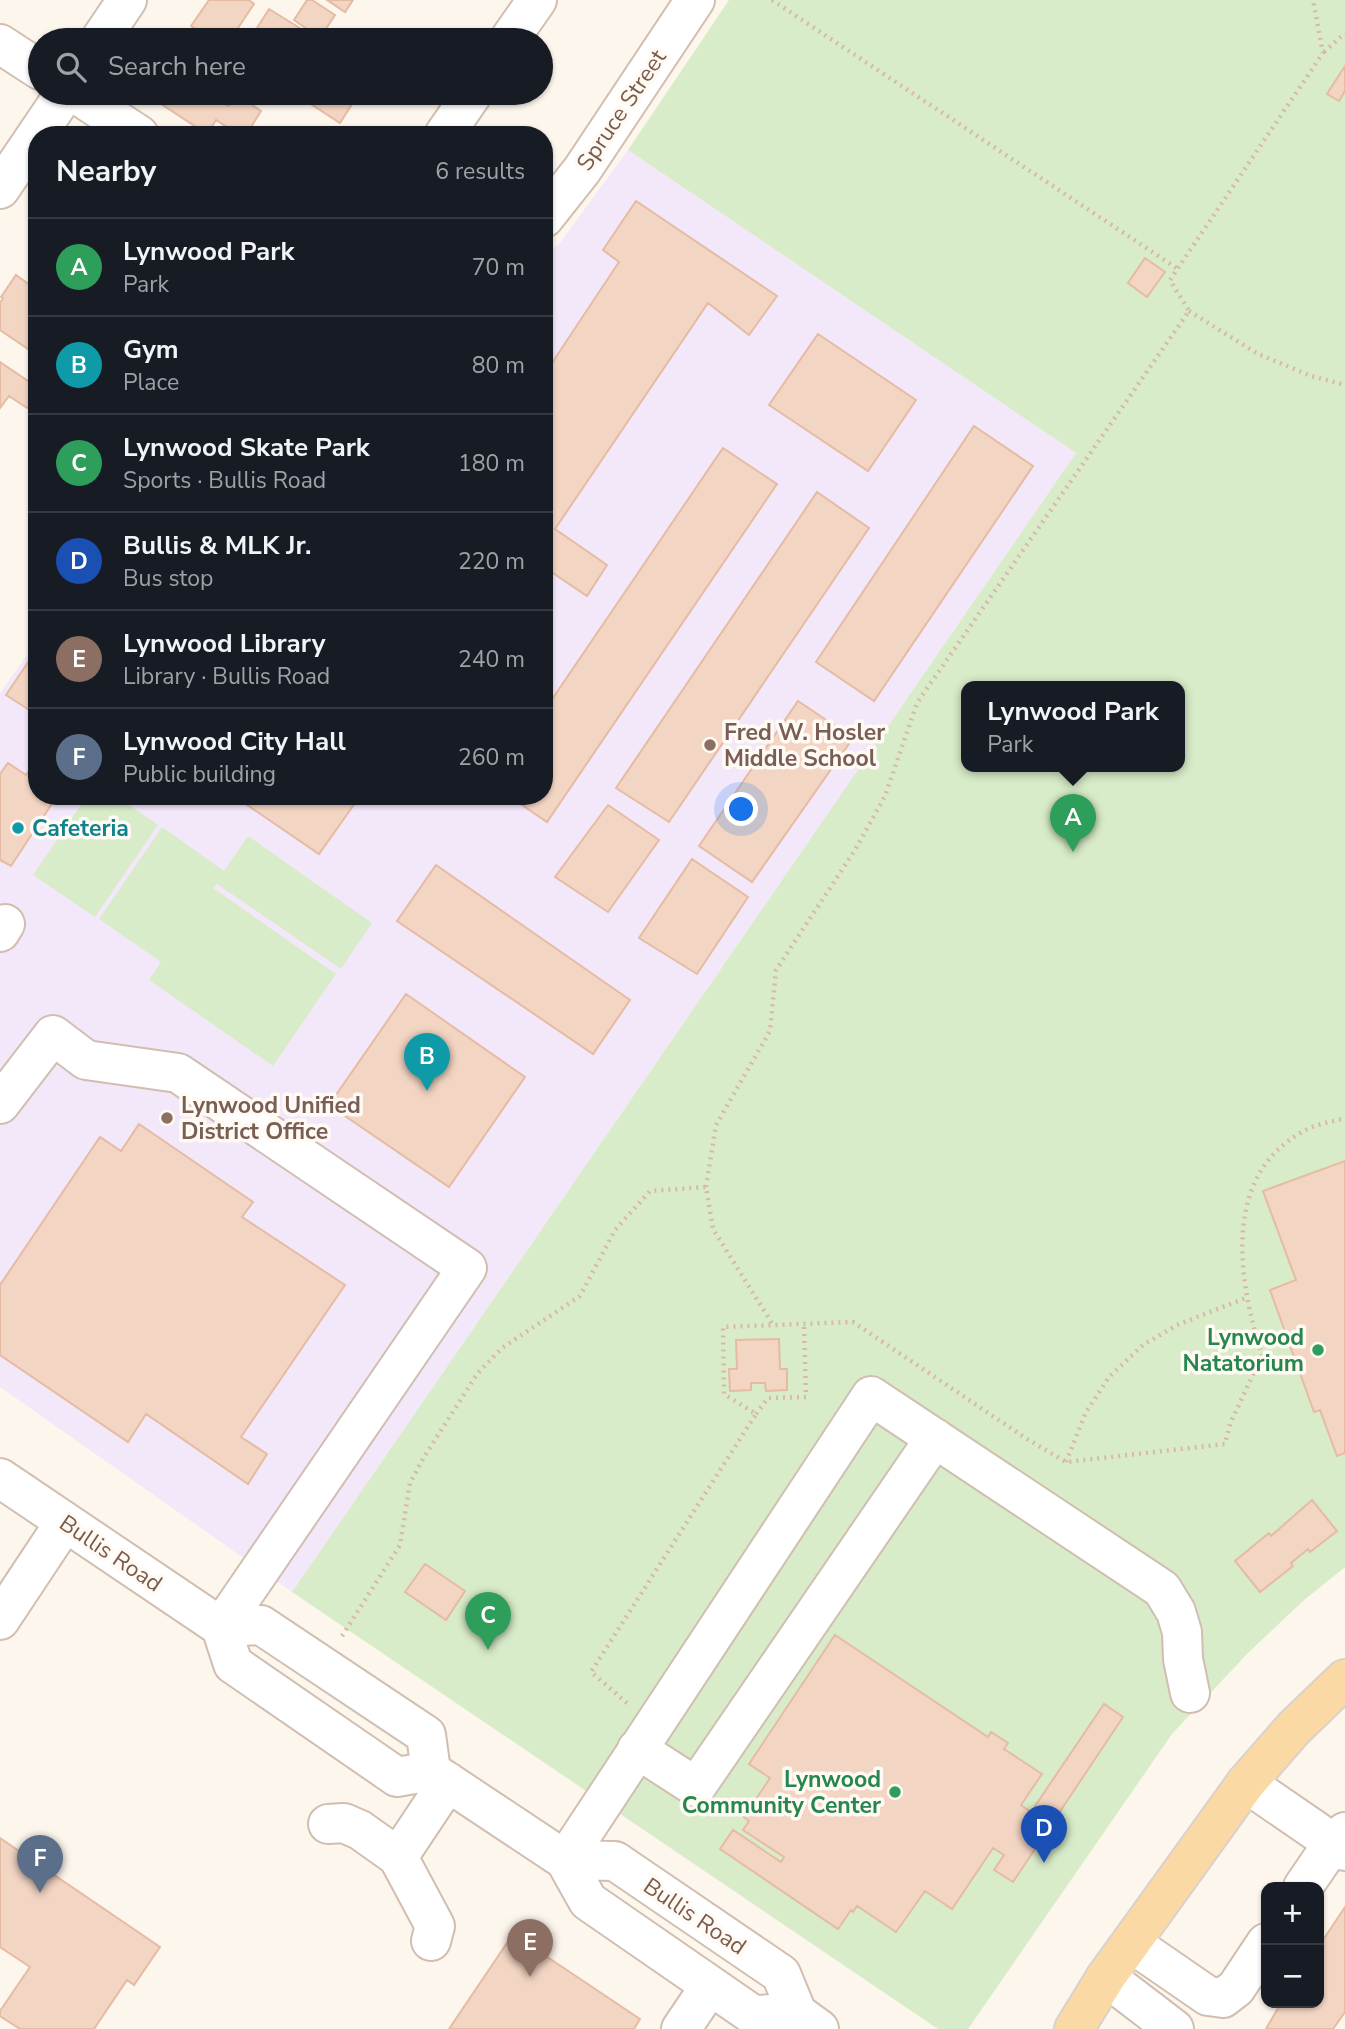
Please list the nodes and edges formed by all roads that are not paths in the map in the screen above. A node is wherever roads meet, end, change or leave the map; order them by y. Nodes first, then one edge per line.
1 (127, 0) edge
2 (537, 0) edge
3 (695, 0) edge
4 (108, 28) edge
5 (517, 28) edge
6 (0, 44) edge
7 (28, 62) edge
8 (57, 105) edge
9 (93, 105) edge
10 (465, 105) edge
11 (43, 126) edge
12 (125, 126) edge
13 (450, 126) edge
14 (28, 148) edge
15 (0, 189) edge
16 (553, 207) edge
17 (0, 1104) edge
18 (935, 1438) junction
19 (0, 1478) edge
20 (65, 1522) junction
21 (0, 1620) edge
22 (221, 1627) junction
23 (1345, 1679) edge
24 (1190, 1693) dead end
25 (638, 1749) junction
26 (440, 1777) junction
27 (1246, 1783) junction
28 (328, 1824) dead end
29 (1341, 1842) edge
30 (398, 1857) junction
31 (565, 1860) junction
32 (1307, 1882) edge
33 (431, 1941) dead end
34 (1131, 1943) junction
35 (1264, 1945) edge
36 (1106, 1977) junction
37 (710, 1986) junction
38 (808, 2021) edge
39 (681, 2029) edge
40 (1074, 2029) edge
41 (1174, 2029) edge

1 - 4 street
2 - 5 street
3 - 16 street, Spruce Street
6 - 7 street
8 - 11 street
9 - 12 street
10 - 13 street
14 - 15 street
17 - 22 street
18 - 24 street
18 - 25 street
18 - 25 street
19 - 20 street, Bullis Road
20 - 21 street
20 - 22 street, Bullis Road
22 - 26 street
22 - 26 street
23 - 27 main road
25 - 31 street
26 - 30 street
26 - 31 street, Bullis Road
27 - 29 street
27 - 34 main road
28 - 30 street
29 - 32 street
30 - 33 street
31 - 37 street, Bullis Road
31 - 38 street, Bullis Road
34 - 35 street
34 - 36 main road
36 - 40 main road
36 - 41 street
37 - 38 street, Bullis Road
37 - 39 street

